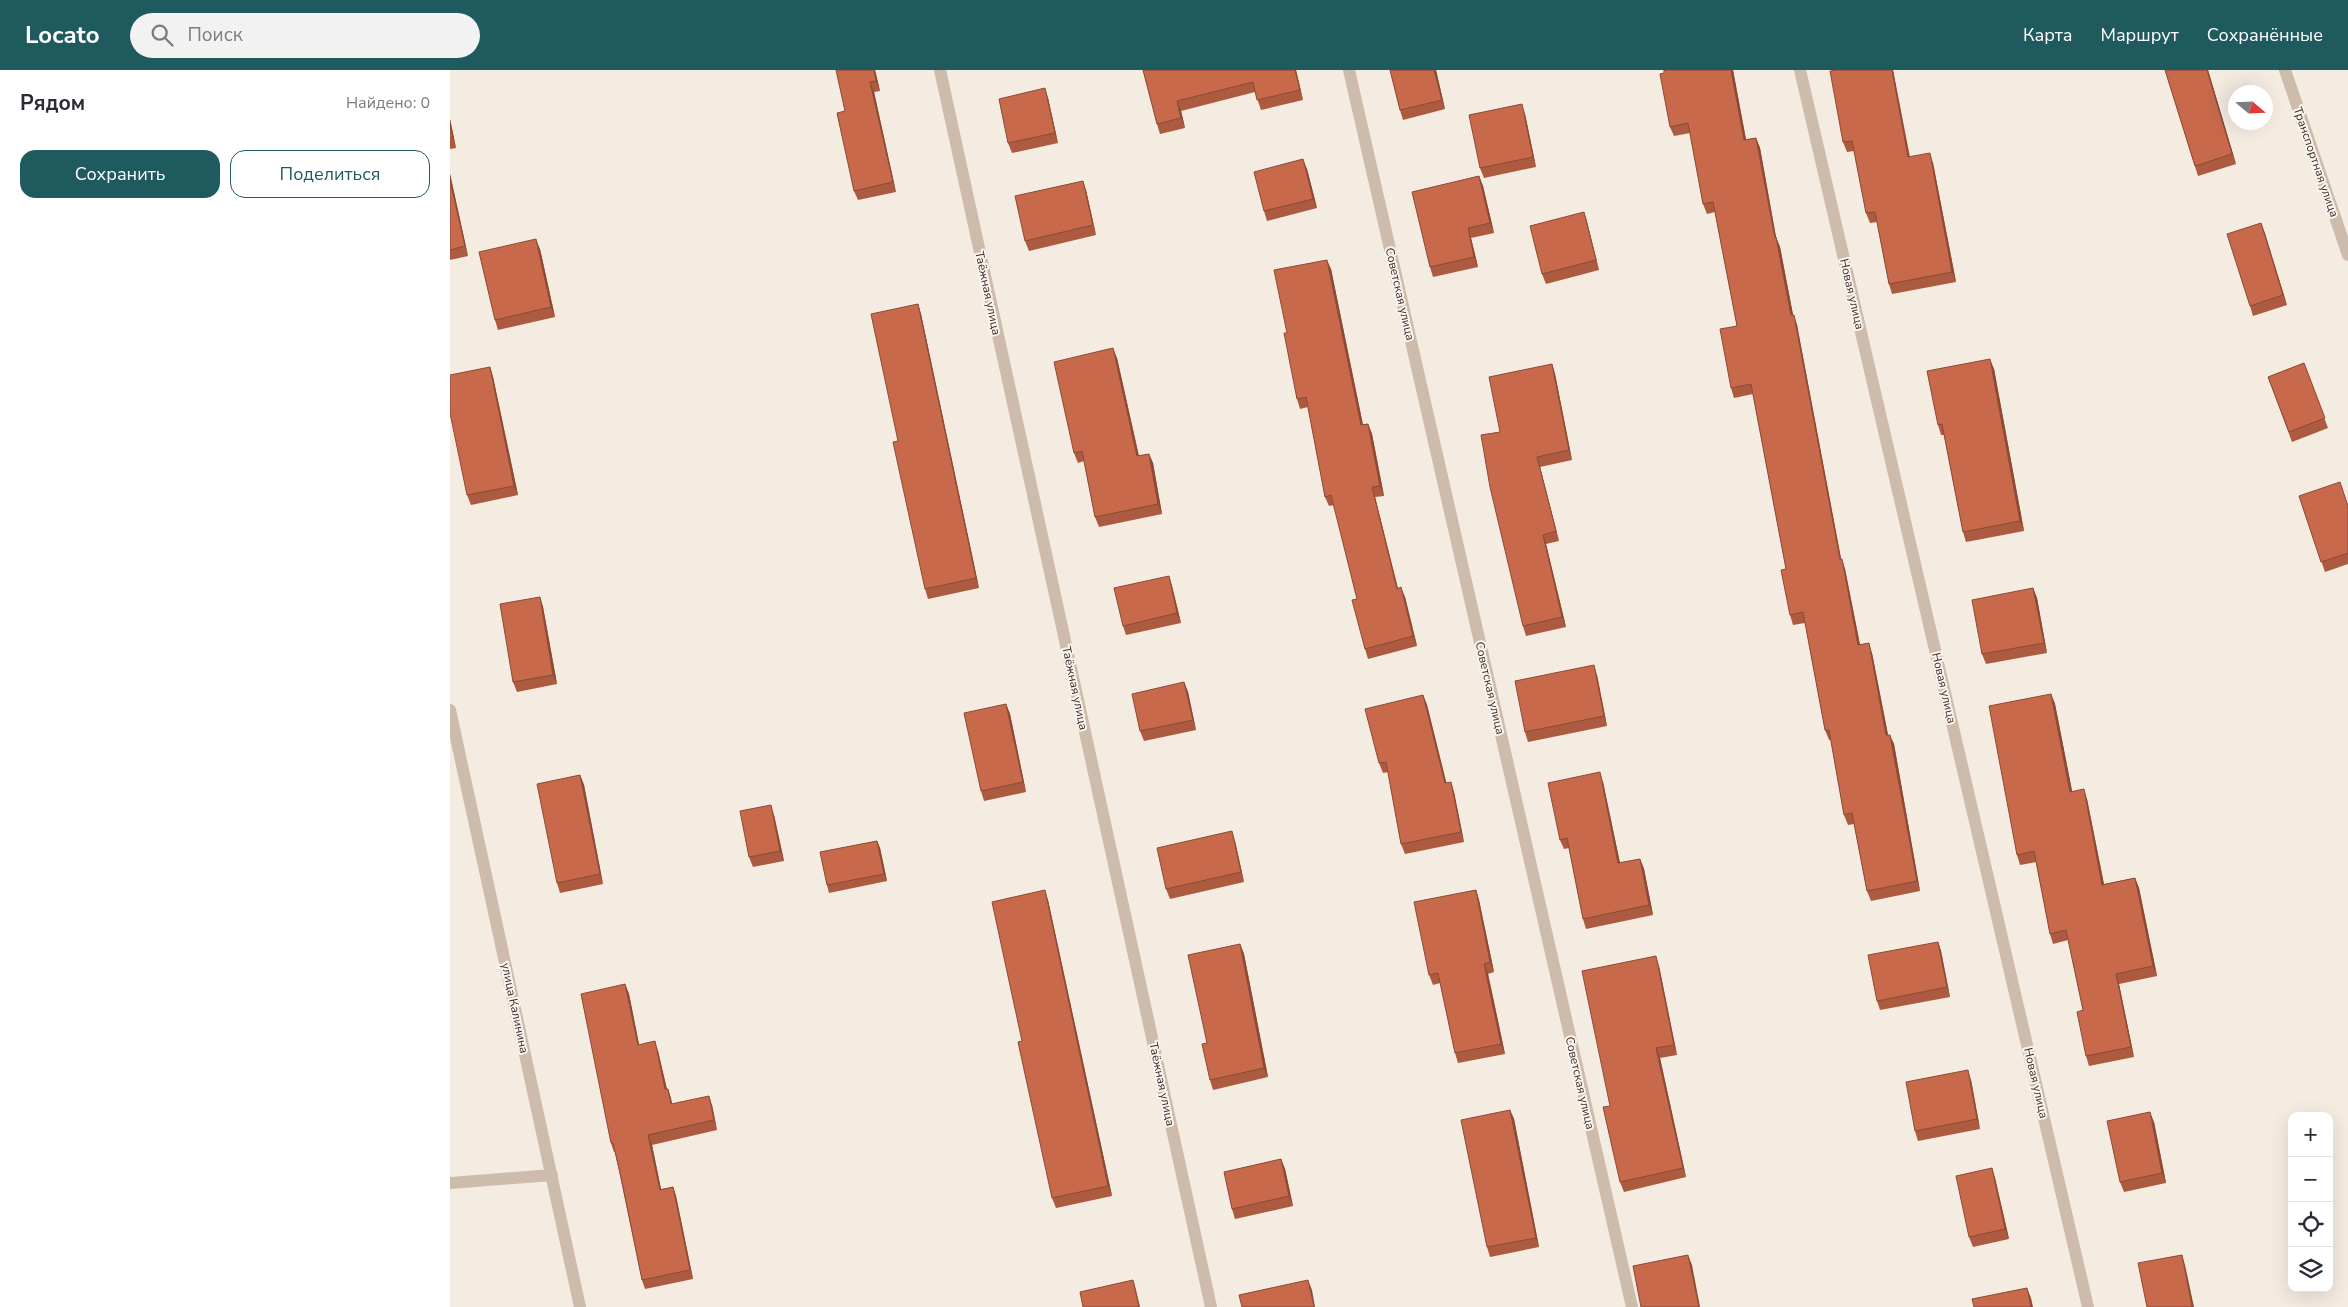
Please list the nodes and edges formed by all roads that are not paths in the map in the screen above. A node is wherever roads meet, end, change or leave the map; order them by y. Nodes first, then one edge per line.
1 (940, 70) edge
2 (1349, 70) edge
3 (1800, 70) edge
4 (2285, 70) edge
5 (2348, 255) edge
6 (450, 710) edge
7 (552, 1175) junction
8 (450, 1182) edge
9 (580, 1307) edge
10 (1211, 1307) edge
11 (1632, 1307) edge
12 (2088, 1307) edge

1 - 10 street, Таёжная улица
2 - 11 street, Советская улица
3 - 12 street, Новая улица
4 - 5 street, Транспортная улица
6 - 7 street, улица Калинина
7 - 8 street
7 - 9 street, улица Калинина

